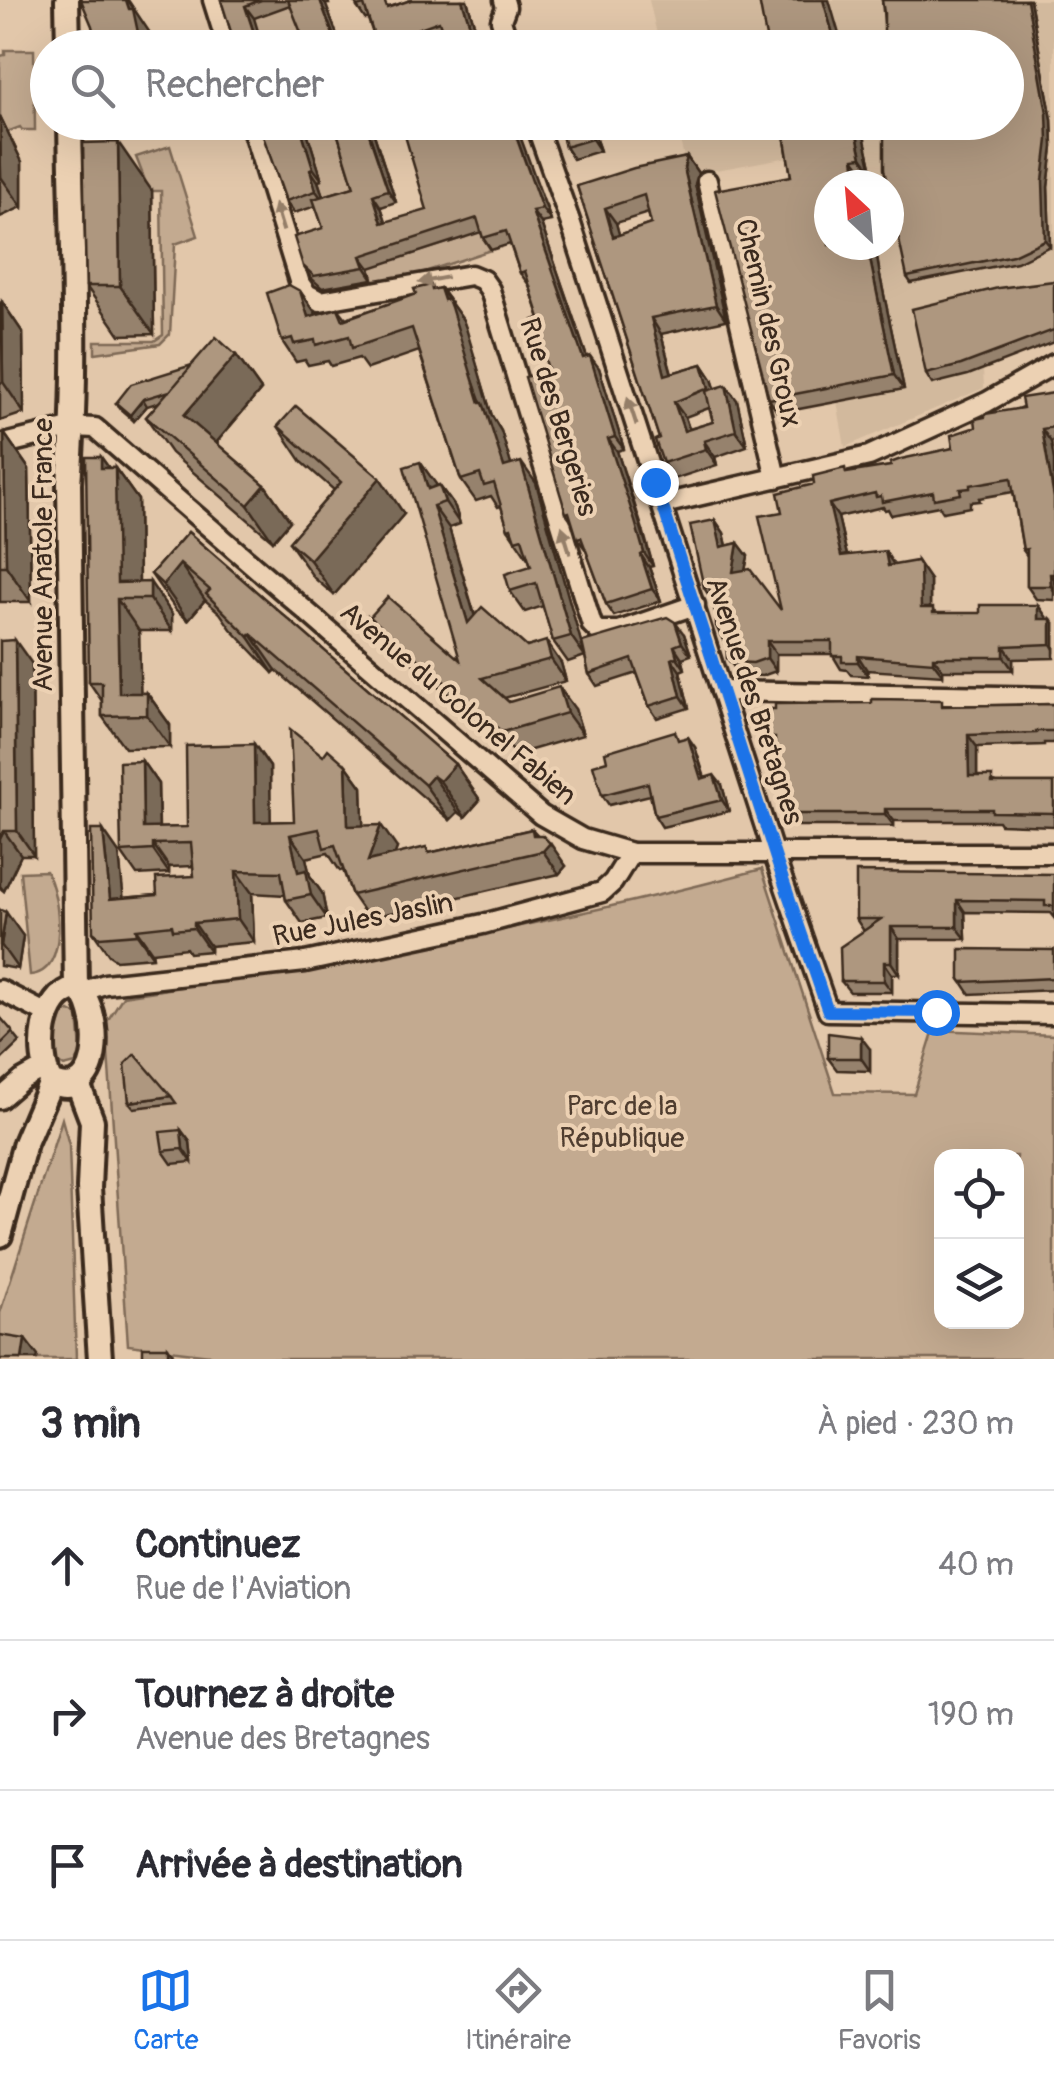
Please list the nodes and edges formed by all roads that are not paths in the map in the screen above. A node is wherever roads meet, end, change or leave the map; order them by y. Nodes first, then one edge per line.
1 (67, 0) edge
2 (213, 0) edge
3 (504, 0) edge
4 (68, 30) edge
5 (222, 30) edge
6 (504, 30) edge
7 (70, 140) edge
8 (256, 140) edge
9 (541, 140) edge
10 (707, 181) dead end
11 (1054, 364) edge
12 (74, 427) junction
13 (0, 445) edge
14 (776, 478) junction
15 (663, 504) junction
16 (695, 605) junction
17 (721, 692) junction
18 (1054, 697) edge
19 (631, 853) junction
20 (1054, 853) edge
21 (774, 854) junction
22 (0, 990) edge
23 (80, 990) junction
24 (1054, 1014) edge
25 (48, 1015) junction
26 (48, 1074) junction
27 (78, 1084) junction
28 (0, 1099) edge
29 (0, 1235) edge
30 (100, 1359) edge

1 - 4 street
2 - 5 street
3 - 6 street
7 - 12 street, Avenue Anatole France
16 -> 8 street, Rue des Bergeries
15 -> 9 street, Avenue des Bretagnes
10 - 14 street, Chemin des Groux
11 - 14 street
12 - 13 street
12 - 19 street, Avenue du Colonel Fabien
12 - 23 street, Avenue Anatole France
14 - 15 street
15 - 16 street, Avenue des Bretagnes
16 - 17 street, Avenue des Bretagnes
17 - 18 street
17 - 21 street, Avenue des Bretagnes
19 - 21 street, Avenue du Colonel Fabien
19 - 23 street, Rue Jules Jaslin
20 - 21 street, Avenue du Colonel Fabien
21 - 24 street, Avenue des Bretagnes
22 - 25 street
23 - 25 street
23 - 27 street, Avenue Anatole France
25 - 26 street
26 - 27 street
26 - 28 street
26 - 29 street
27 - 30 street

